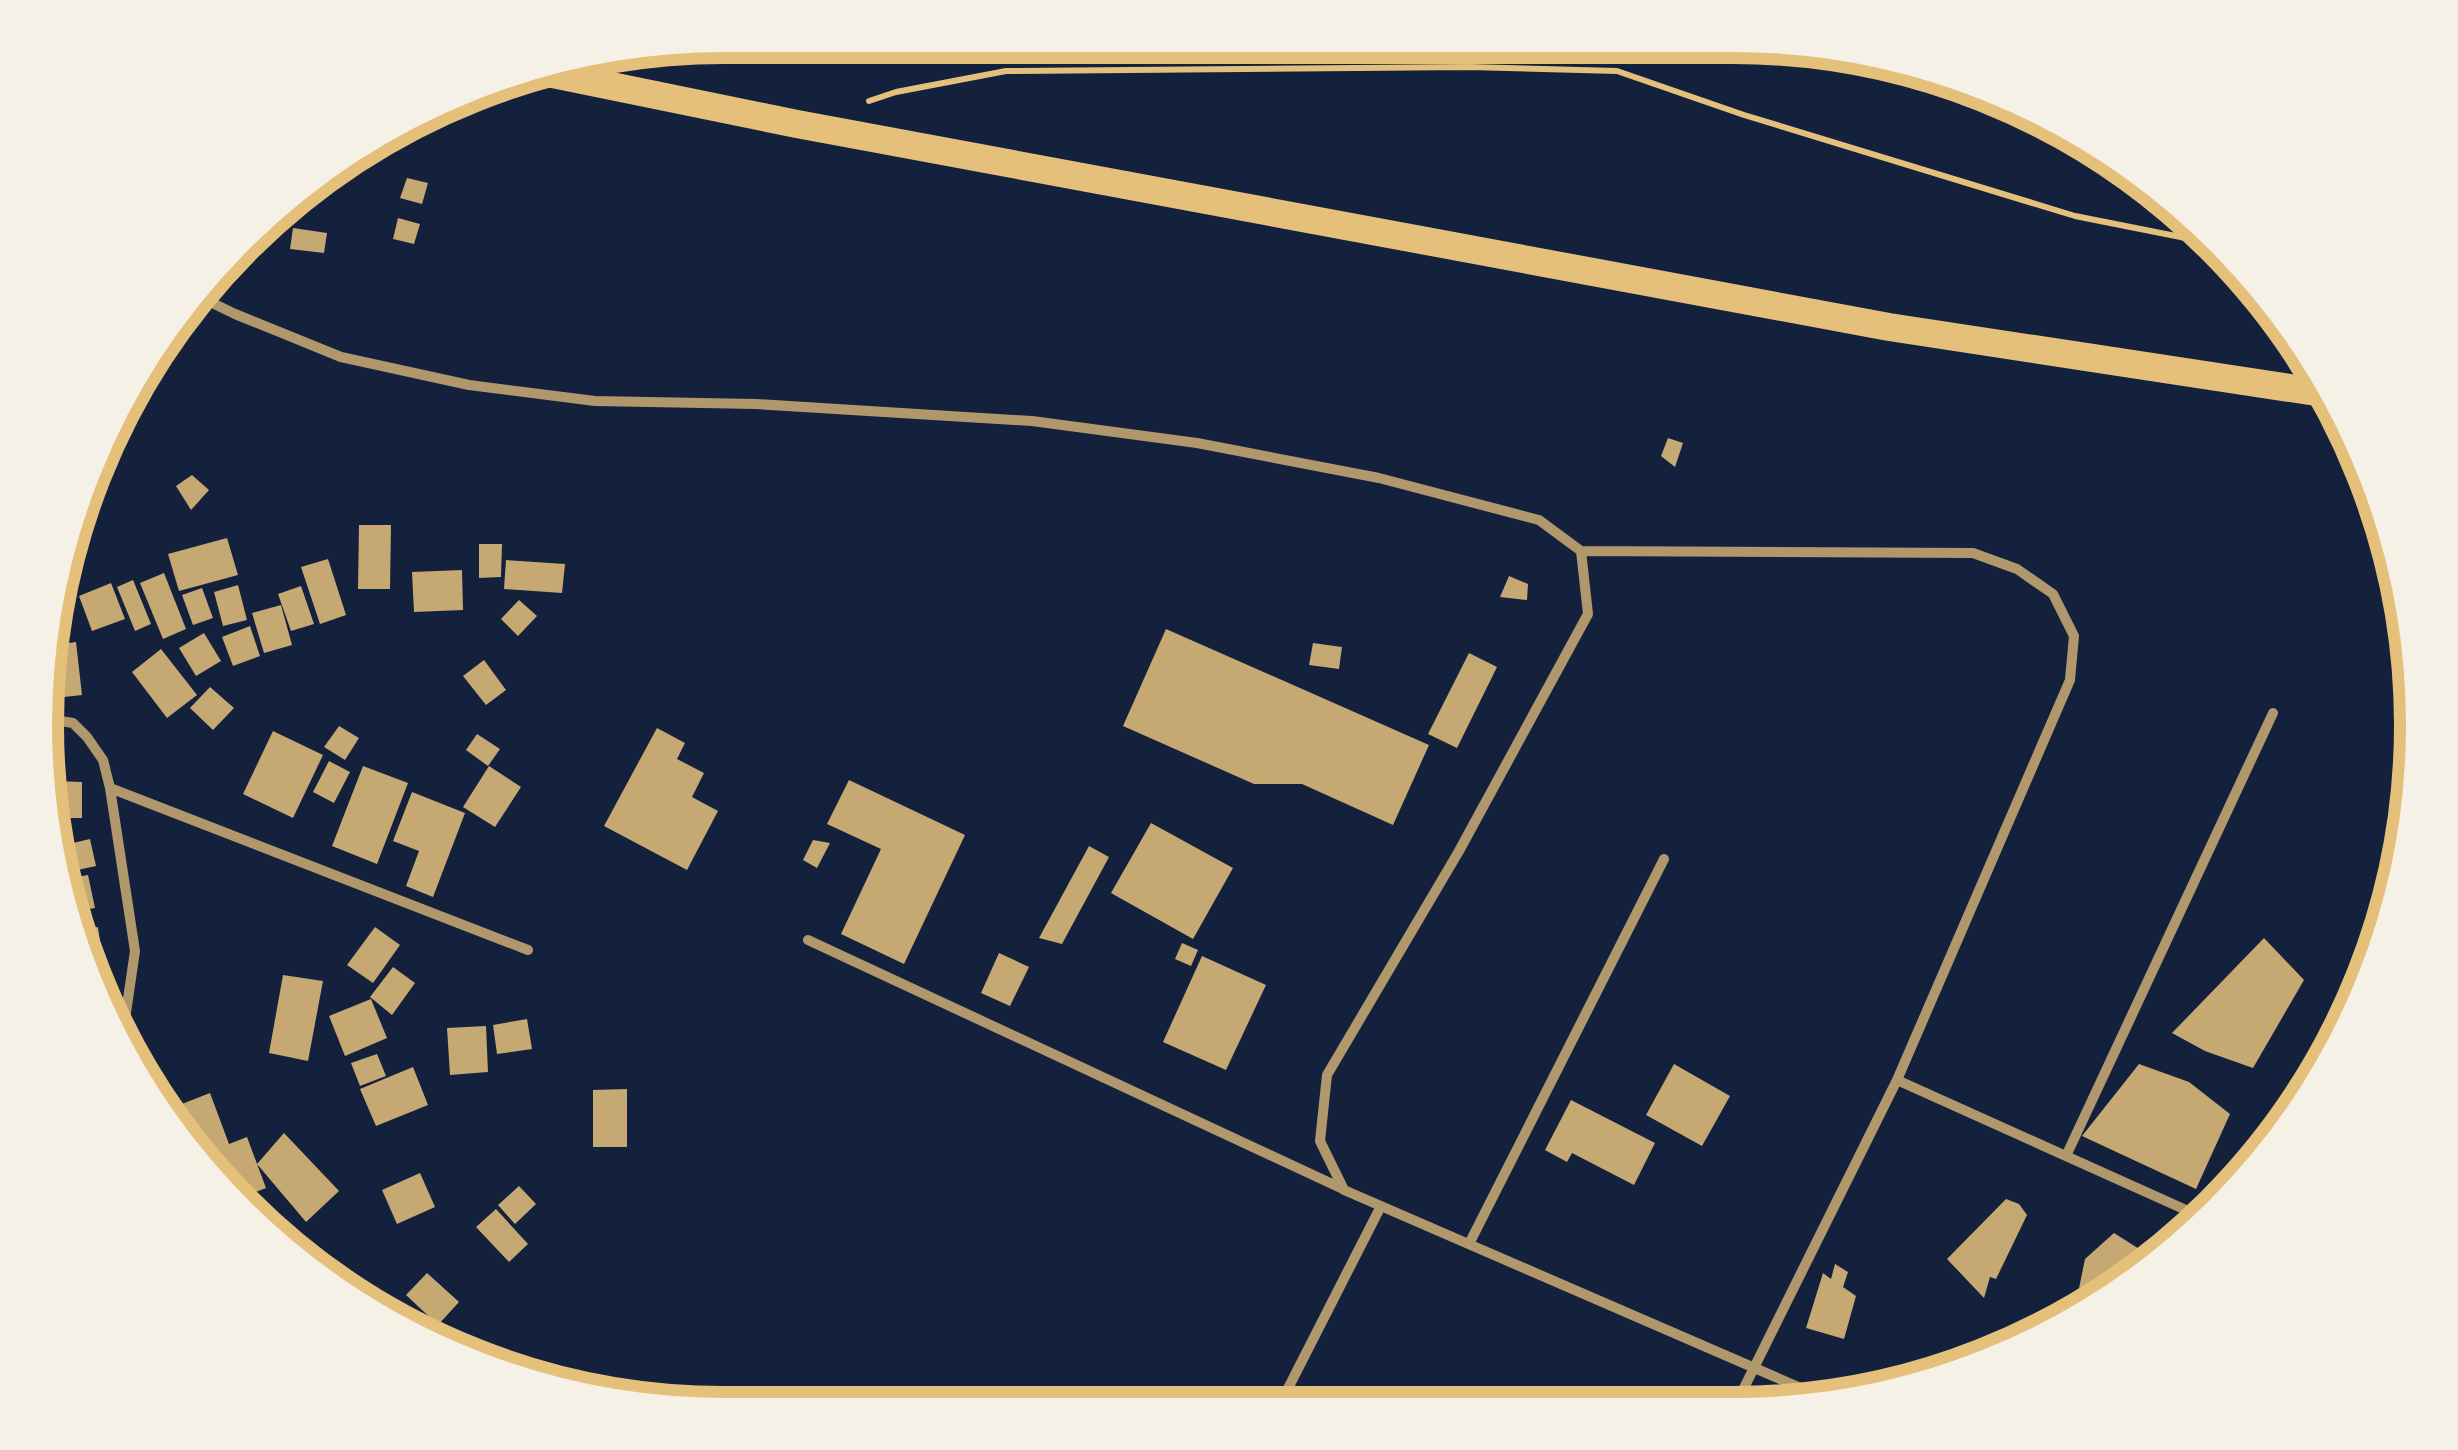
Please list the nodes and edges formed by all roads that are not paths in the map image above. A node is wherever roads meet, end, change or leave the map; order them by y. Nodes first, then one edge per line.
1 (566, 77) edge
2 (209, 302) edge
3 (2311, 391) edge
4 (1580, 551) junction
5 (2274, 713) dead end
6 (58, 721) edge
7 (110, 788) junction
8 (1664, 859) dead end
9 (808, 940) dead end
10 (528, 950) dead end
11 (126, 1020) edge
12 (1897, 1080) junction
13 (2066, 1156) junction
14 (1344, 1190) junction
15 (1381, 1206) junction
16 (2190, 1211) edge
17 (1468, 1244) junction
18 (1755, 1368) junction
19 (1802, 1389) edge
20 (1285, 1392) edge
21 (1743, 1392) edge

1 - 3 highway
2 - 4 street
4 - 12 street
4 - 14 street
5 - 13 street
6 - 7 street
7 - 10 street
7 - 11 street
8 - 17 street
9 - 14 street
12 - 13 street
12 - 18 street
13 - 16 street
14 - 15 street
15 - 17 street
15 - 20 street
17 - 18 street
18 - 19 street
18 - 21 street

